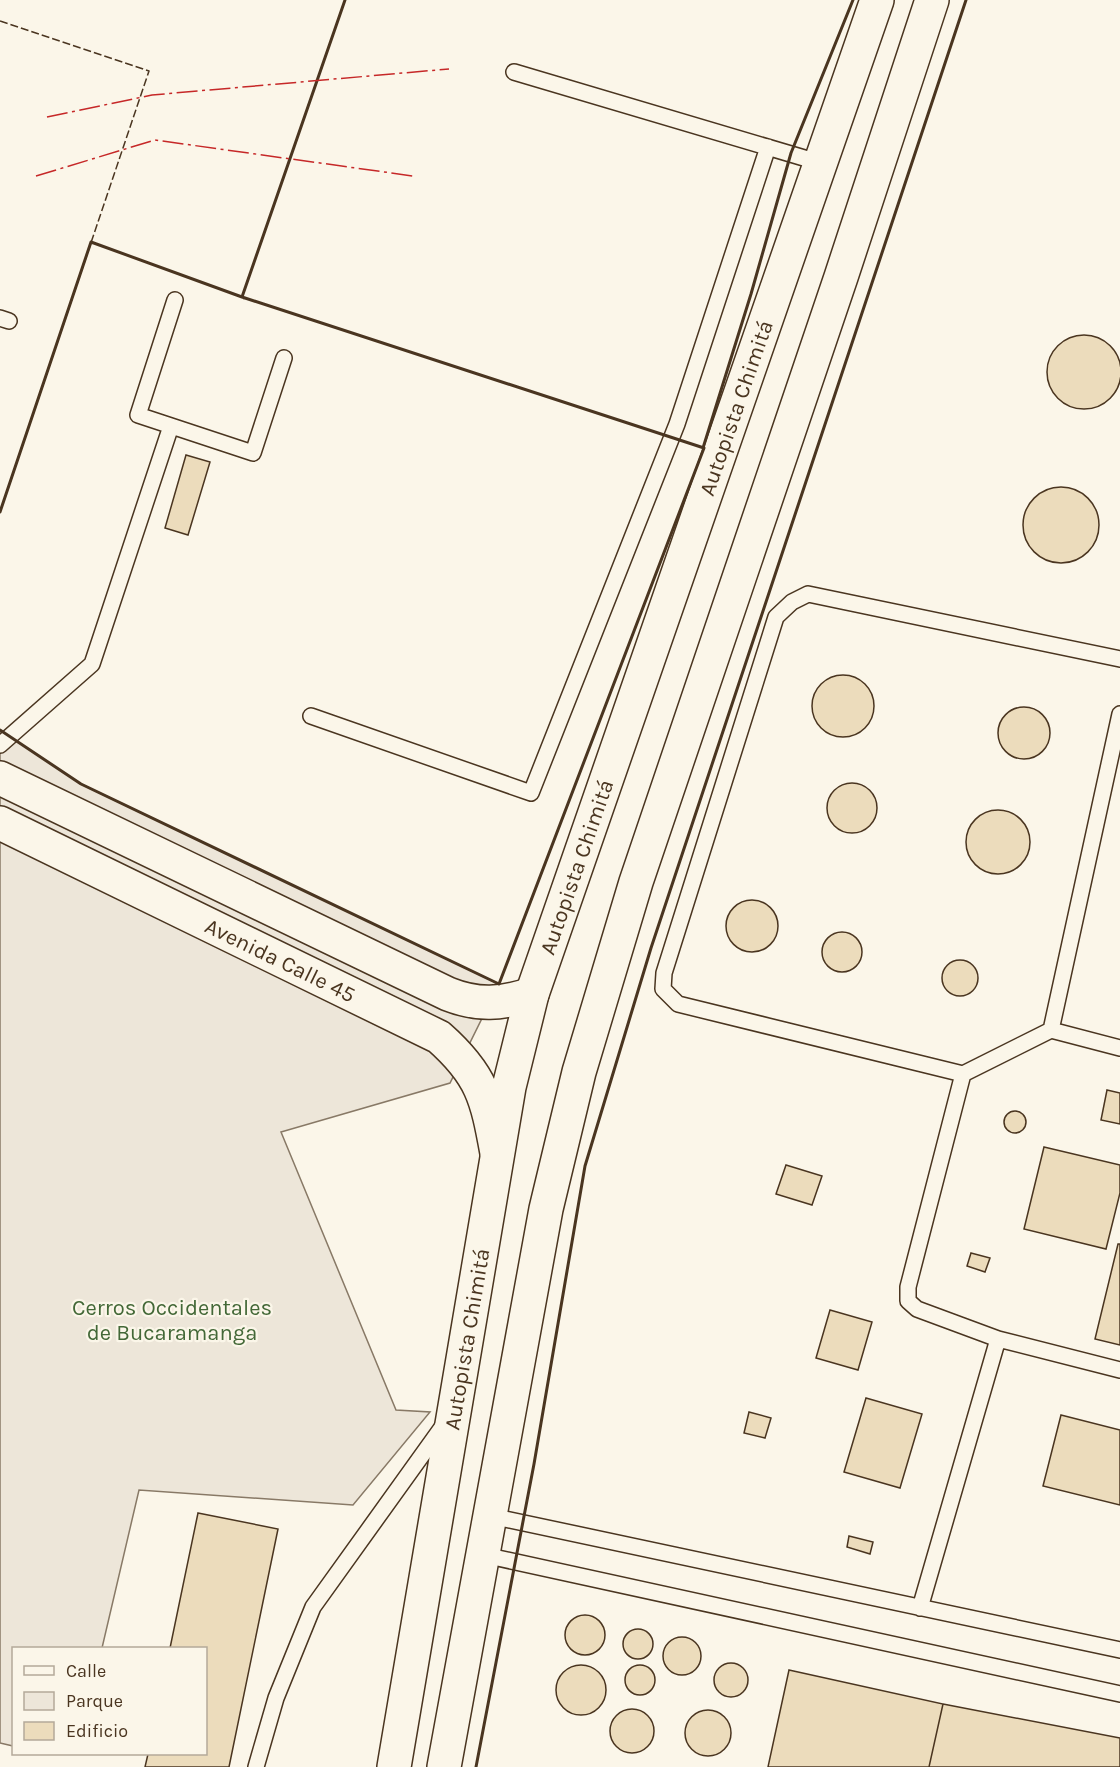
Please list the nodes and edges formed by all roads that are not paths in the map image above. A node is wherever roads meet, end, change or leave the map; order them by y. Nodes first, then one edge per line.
1 (877, 0) edge
2 (932, 0) edge
3 (514, 72) dead end
4 (768, 147) junction
5 (821, 163) junction
6 (175, 300) dead end
7 (284, 358) dead end
8 (171, 426) junction
9 (1120, 659) edge
10 (1120, 714) edge
11 (311, 716) dead end
12 (0, 745) edge
13 (0, 778) edge
14 (0, 823) edge
15 (532, 994) junction
16 (1051, 1030) junction
17 (1120, 1048) edge
18 (963, 1074) junction
19 (497, 1155) junction
20 (998, 1339) junction
21 (1120, 1370) edge
22 (457, 1407) junction
23 (491, 1516) junction
24 (484, 1555) junction
25 (920, 1608) junction
26 (1120, 1650) edge
27 (1120, 1694) edge
28 (256, 1767) edge
29 (394, 1767) edge
30 (444, 1767) edge

1 - 5 main road, Autopista Chimitá
2 - 23 main road
3 - 4 lane
4 - 5 lane
4 - 11 lane
5 - 15 main road, Autopista Chimitá
6 - 8 lane
7 - 8 lane
8 - 12 lane
9 - 18 lane
10 - 16 lane
13 - 15 main road, Avenida Calle 45
14 - 19 main road, Avenida Calle 45
15 - 19 main road, Autopista Chimitá
16 - 17 lane
16 - 18 lane
18 - 20 lane
19 - 22 main road, Autopista Chimitá
20 - 21 lane
20 - 25 lane
22 - 28 lane
22 - 29 main road, Autopista Chimitá
23 - 24 main road
23 - 25 lane
24 - 27 lane
24 - 30 main road
25 - 26 lane

